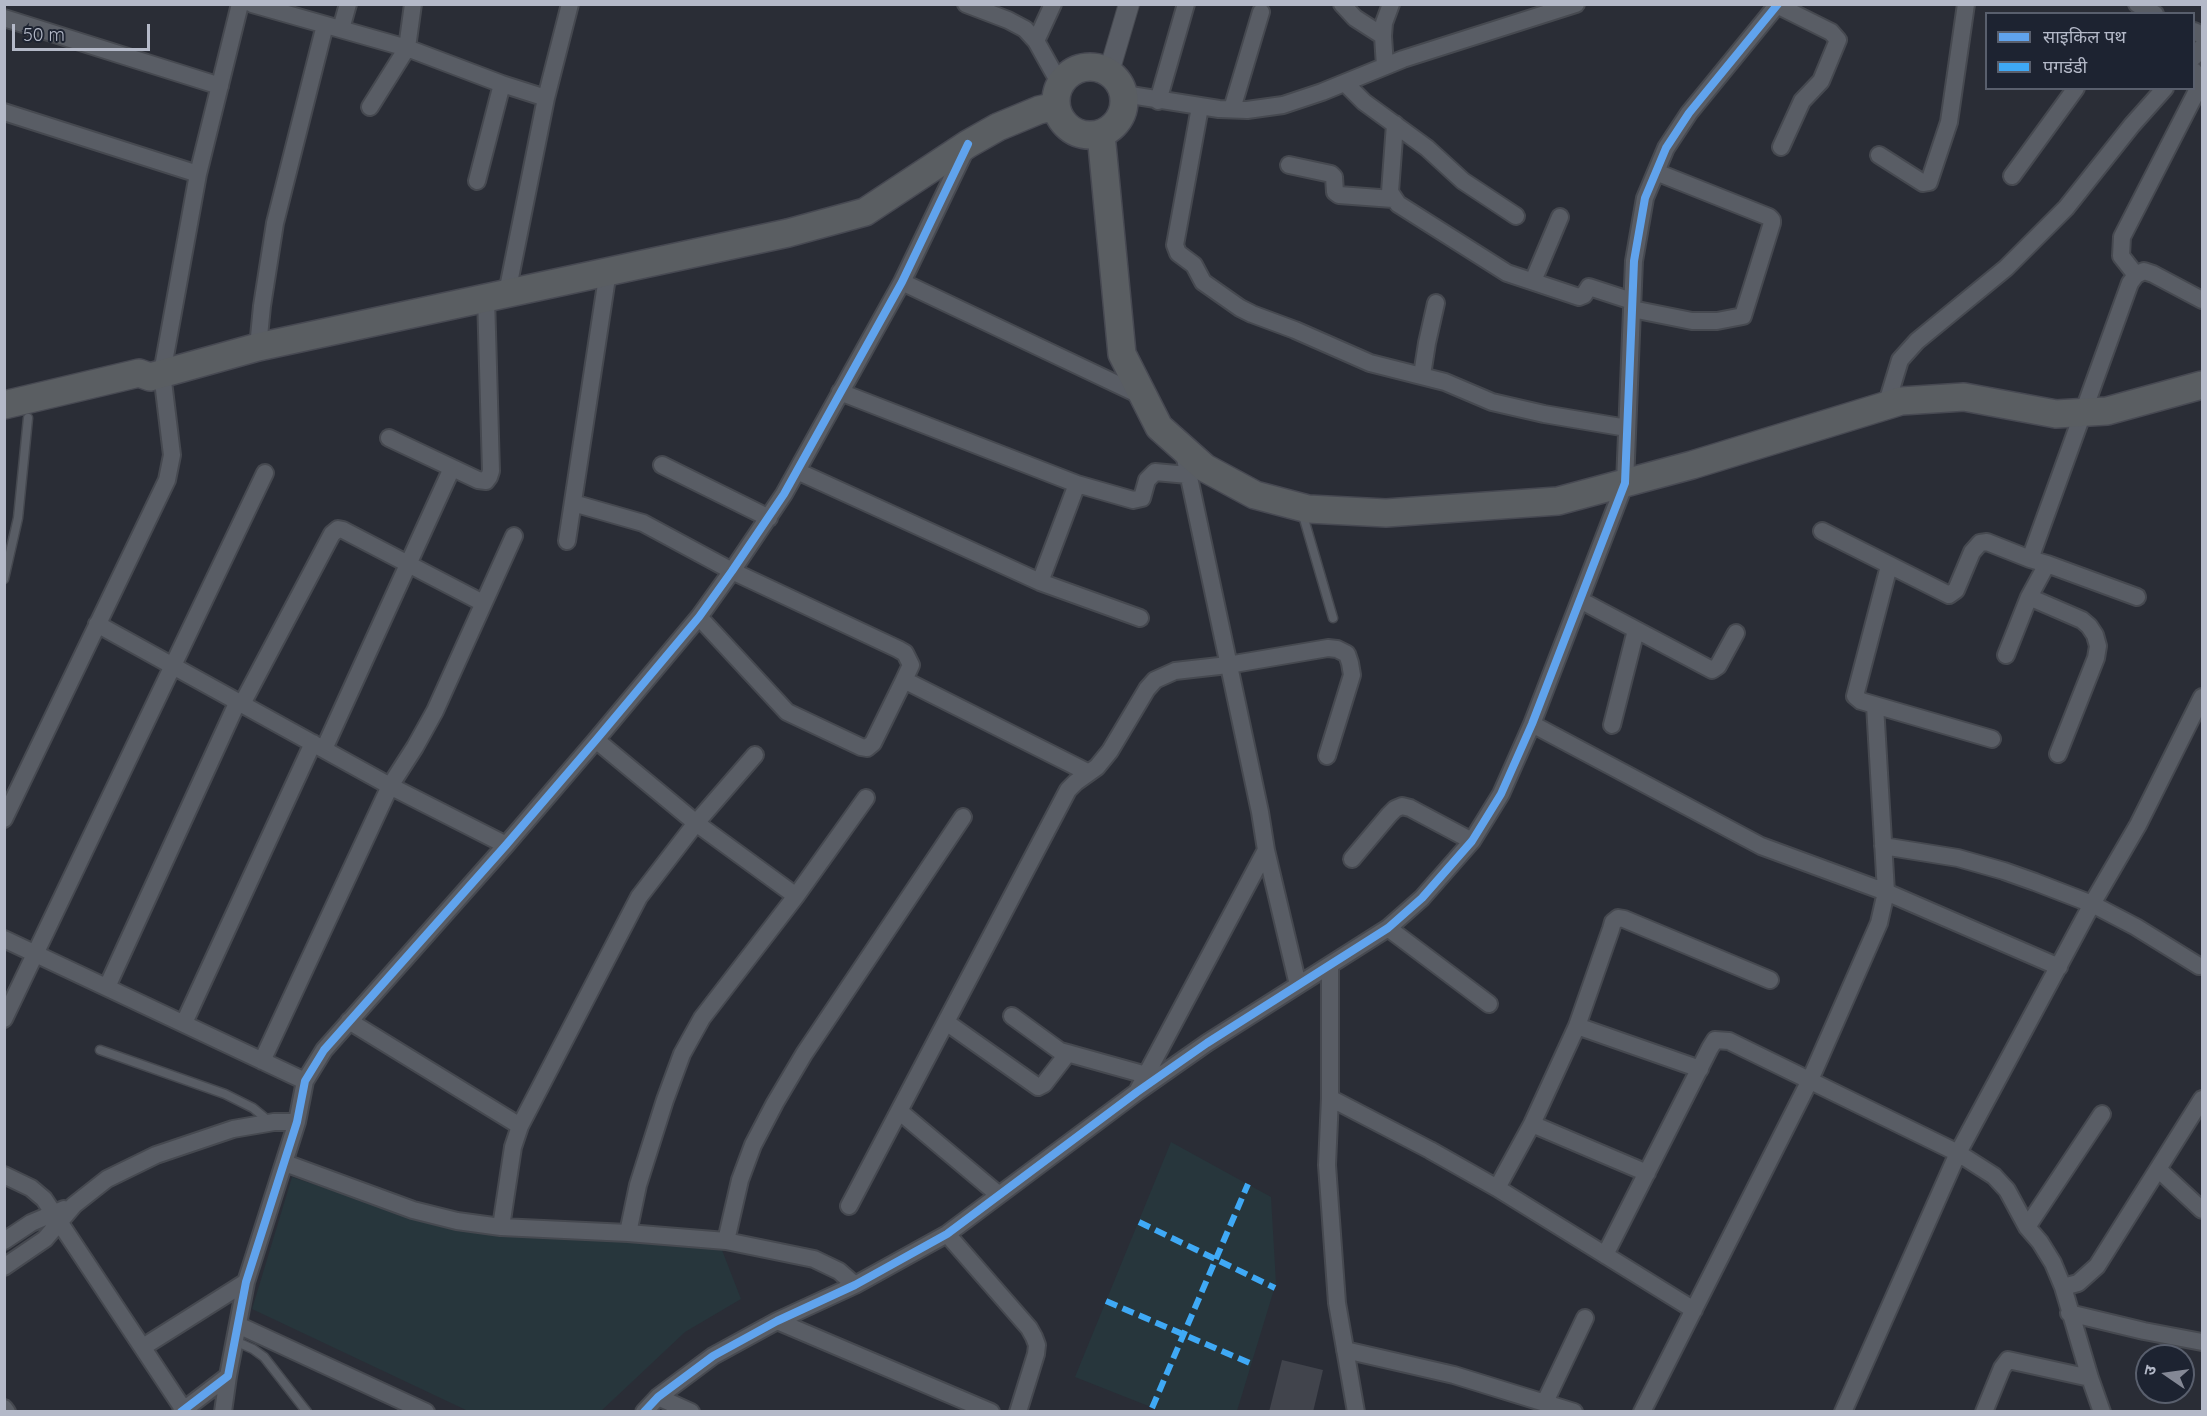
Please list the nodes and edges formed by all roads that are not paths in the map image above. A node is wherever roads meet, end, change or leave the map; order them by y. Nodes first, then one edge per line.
1 (240, 4) edge
2 (252, 4) edge
3 (348, 4) edge
4 (413, 4) edge
5 (570, 4) edge
6 (966, 4) edge
7 (1053, 4) edge
8 (1129, 4) edge
9 (1186, 4) edge
10 (1342, 4) edge
11 (1391, 4) edge
12 (1576, 4) edge
13 (1966, 4) edge
14 (1777, 5) edge
15 (1261, 12) dead end
16 (4, 18) edge
17 (333, 27) junction
18 (1383, 36) junction
19 (1036, 41) junction
20 (407, 48) junction
21 (1385, 66) junction
22 (1109, 72) junction
23 (2195, 75) edge
24 (1345, 83) junction
25 (502, 84) junction
26 (220, 86) junction
27 (2075, 90) edge
28 (2163, 90) edge
29 (1124, 94) junction
30 (1058, 95) junction
31 (546, 98) junction
32 (1158, 101) junction
33 (370, 107) dead end
34 (1200, 107) junction
35 (1232, 109) junction
36 (4, 112) edge
37 (1395, 124) junction
38 (1101, 134) junction
39 (968, 144) junction
40 (1781, 147) dead end
41 (1878, 155) dead end
42 (1289, 165) dead end
43 (1656, 172) junction
44 (198, 174) junction
45 (2012, 176) dead end
46 (477, 181) dead end
47 (1393, 199) junction
48 (1515, 216) dead end
49 (1560, 216) dead end
50 (608, 272) junction
51 (2136, 275) junction
52 (1533, 281) junction
53 (902, 282) junction
54 (496, 295) junction
55 (2202, 300) edge
56 (1436, 303) dead end
57 (1632, 305) junction
58 (258, 347) junction
59 (156, 375) junction
60 (1422, 375) junction
61 (2202, 385) edge
62 (840, 392) junction
63 (1144, 397) junction
64 (4, 405) edge
65 (1886, 406) junction
66 (2085, 412) junction
67 (16, 420) edge
68 (1627, 428) junction
69 (389, 438) dead end
70 (1183, 448) junction
71 (662, 465) dead end
72 (452, 468) junction
73 (797, 471) junction
74 (265, 473) dead end
75 (1188, 475) junction
76 (1625, 483) junction
77 (1077, 484) junction
78 (573, 503) junction
79 (1301, 507) junction
80 (769, 518) junction
81 (1822, 531) dead end
82 (514, 536) dead end
83 (567, 542) dead end
84 (2030, 558) junction
85 (2047, 564) junction
86 (408, 565) junction
87 (1889, 566) junction
88 (732, 571) junction
89 (4, 579) edge
90 (1040, 582) junction
91 (2029, 597) junction
92 (2137, 597) dead end
93 (1580, 600) junction
94 (483, 603) junction
95 (699, 617) junction
96 (1140, 618) dead end
97 (1333, 618) dead end
98 (97, 624) junction
99 (1636, 630) junction
100 (1736, 633) dead end
101 (2006, 655) dead end
102 (1228, 665) junction
103 (173, 666) junction
104 (904, 680) junction
105 (2202, 697) edge
106 (240, 703) junction
107 (1875, 705) junction
108 (1532, 724) junction
109 (1612, 725) dead end
110 (1992, 739) dead end
111 (596, 740) junction
112 (319, 746) junction
113 (2058, 754) dead end
114 (755, 755) dead end
115 (1327, 756) dead end
116 (1088, 772) junction
117 (390, 786) junction
118 (866, 798) dead end
119 (963, 817) dead end
120 (4, 819) edge
121 (696, 823) junction
122 (1472, 841) junction
123 (506, 845) junction
124 (1883, 846) junction
125 (1266, 850) junction
126 (1352, 859) dead end
127 (1886, 892) junction
128 (796, 896) junction
129 (2092, 904) junction
130 (1388, 928) junction
131 (4, 939) edge
132 (36, 953) junction
133 (1330, 965) junction
134 (2199, 966) dead end
135 (2059, 967) junction
136 (1770, 980) dead end
137 (1298, 985) junction
138 (107, 987) junction
139 (1489, 1004) dead end
140 (1012, 1016) dead end
141 (4, 1019) edge
142 (349, 1021) junction
143 (946, 1022) junction
144 (184, 1023) junction
145 (1577, 1026) junction
146 (100, 1050) dead end
147 (1068, 1053) junction
148 (262, 1060) junction
149 (1700, 1069) junction
150 (1146, 1075) junction
151 (1810, 1080) junction
152 (305, 1081) junction
153 (1137, 1092) junction
154 (1329, 1098) junction
155 (2202, 1099) edge
156 (898, 1111) junction
157 (2102, 1114) dead end
158 (297, 1122) junction
159 (270, 1123) junction
160 (1532, 1124) junction
161 (520, 1126) junction
162 (1958, 1153) junction
163 (285, 1163) junction
164 (2158, 1169) junction
165 (1647, 1173) junction
166 (4, 1175) edge
167 (1497, 1188) junction
168 (999, 1195) junction
169 (849, 1206) dead end
170 (2202, 1210) edge
171 (57, 1218) junction
172 (501, 1227) junction
173 (2027, 1227) junction
174 (628, 1233) junction
175 (947, 1234) junction
176 (4, 1241) edge
177 (726, 1241) junction
178 (1605, 1255) junction
179 (4, 1267) edge
180 (246, 1281) junction
181 (855, 1285) junction
182 (2063, 1287) junction
183 (1694, 1310) junction
184 (2069, 1313) junction
185 (1585, 1318) dead end
186 (777, 1321) junction
187 (236, 1333) junction
188 (2202, 1341) edge
189 (143, 1347) junction
190 (1345, 1350) junction
191 (228, 1376) junction
192 (2090, 1378) junction
193 (658, 1397) junction
194 (1545, 1402) junction
195 (4, 1408) edge
196 (182, 1411) edge
197 (7, 1412) edge
198 (223, 1412) edge
199 (307, 1412) edge
200 (426, 1412) edge
201 (644, 1412) edge
202 (691, 1412) edge
203 (991, 1412) edge
204 (1018, 1412) edge
205 (1356, 1412) edge
206 (1574, 1412) edge
207 (1642, 1412) edge
208 (1843, 1412) edge
209 (1984, 1412) edge
210 (2102, 1412) edge

1 - 26 street
2 - 17 street
3 - 17 street
4 - 20 street
5 - 31 street
6 - 19 street
7 - 19 street
8 - 22 street
9 - 32 street
10 - 18 street
11 - 18 street
12 - 21 street
13 - 41 street
14 - 40 street
14 - 43 street
15 - 35 street
16 - 26 street
17 - 20 street
17 - 58 street
18 - 21 street
19 - 30 street
20 - 25 street
20 - 33 street
21 - 24 street
22 - 29 highway
22 - 30 highway
23 - 51 street
24 - 35 street
24 - 37 street
25 - 31 street
25 - 46 street
26 - 44 street
27 - 45 street
28 - 65 street
29 - 32 street
29 - 38 highway
30 - 38 highway
30 - 39 highway
31 - 54 street
32 - 34 street
34 - 35 street
34 - 60 street
36 - 44 street
37 - 47 street
37 - 48 street
38 - 63 highway
39 - 50 highway
39 - 53 street
42 - 47 street
43 - 57 street
43 - 57 street
44 - 59 street
47 - 52 street
49 - 52 street
50 - 54 highway
50 - 78 street
51 - 55 street
51 - 66 street
52 - 57 street
53 - 62 street
53 - 63 street
54 - 58 highway
54 - 72 street
56 - 60 street
57 - 68 street
58 - 59 highway
59 - 64 highway
59 - 67 highway
59 - 98 street
60 - 68 street
61 - 66 highway
62 - 73 street
62 - 77 street
63 - 70 highway
65 - 66 highway
65 - 76 highway
66 - 84 street
67 - 89 lane
68 - 76 street
69 - 72 street
70 - 75 street
70 - 79 highway
71 - 80 street
72 - 86 street
73 - 80 street
73 - 90 street
74 - 103 street
75 - 77 street
75 - 102 street
76 - 79 highway
76 - 93 street
77 - 90 street
78 - 83 street
78 - 88 street
79 - 97 lane
80 - 88 street
81 - 87 street
82 - 94 street
84 - 85 street
84 - 87 street
85 - 91 street
85 - 92 street
86 - 94 street
86 - 106 street
86 - 112 street
87 - 107 street
88 - 95 street
88 - 104 street
90 - 96 street
91 - 101 street
91 - 113 street
93 - 99 street
93 - 108 street
94 - 117 street
95 - 104 street
95 - 111 street
98 - 103 street
98 - 120 street
99 - 100 street
99 - 109 street
102 - 115 street
102 - 116 street
102 - 125 street
103 - 106 street
103 - 132 street
104 - 116 street
105 - 129 street
106 - 112 street
106 - 138 street
107 - 110 street
107 - 124 street
108 - 122 street
108 - 127 street
111 - 121 street
111 - 123 street
112 - 117 street
112 - 144 street
114 - 121 street
116 - 143 street
117 - 123 street
117 - 148 street
118 - 128 street
119 - 177 street
121 - 128 street
121 - 161 street
122 - 126 street
122 - 130 street
123 - 142 street
124 - 127 street
124 - 129 street
125 - 137 street
125 - 150 street
127 - 135 street
127 - 151 street
128 - 174 street
129 - 134 street
129 - 135 street
130 - 133 street
130 - 139 street
131 - 132 street
132 - 138 street
132 - 141 street
133 - 137 street
133 - 154 street
135 - 162 street
136 - 145 street
137 - 153 street
138 - 144 street
140 - 147 street
142 - 152 street
142 - 161 street
143 - 147 street
143 - 156 street
144 - 148 street
145 - 149 street
145 - 160 street
146 - 159 lane
147 - 150 street
148 - 152 street
149 - 151 street
149 - 165 street
150 - 153 street
151 - 162 street
151 - 183 street
152 - 158 street
153 - 168 street
154 - 167 street
154 - 190 street
155 - 164 street
156 - 168 street
156 - 169 street
157 - 173 street
158 - 159 street
158 - 163 street
159 - 171 street
160 - 165 street
160 - 167 street
161 - 172 street
162 - 173 street
162 - 208 street
163 - 172 street
163 - 180 street
164 - 170 street
164 - 182 street
165 - 178 street
166 - 171 street
167 - 178 street
168 - 175 street
171 - 176 street
171 - 179 street
171 - 189 street
172 - 174 street
173 - 182 street
174 - 177 street
175 - 181 street
175 - 204 street
177 - 181 street
178 - 183 street
180 - 187 street
180 - 189 street
181 - 186 street
182 - 184 street
183 - 207 street
184 - 188 street
184 - 192 street
185 - 194 street
186 - 193 street
186 - 203 street
187 - 191 street
187 - 199 lane
187 - 200 street
189 - 196 street
190 - 194 street
190 - 205 street
191 - 196 street
191 - 198 street
192 - 209 street
192 - 210 street
193 - 201 street
193 - 202 street
194 - 206 street
195 - 197 street

